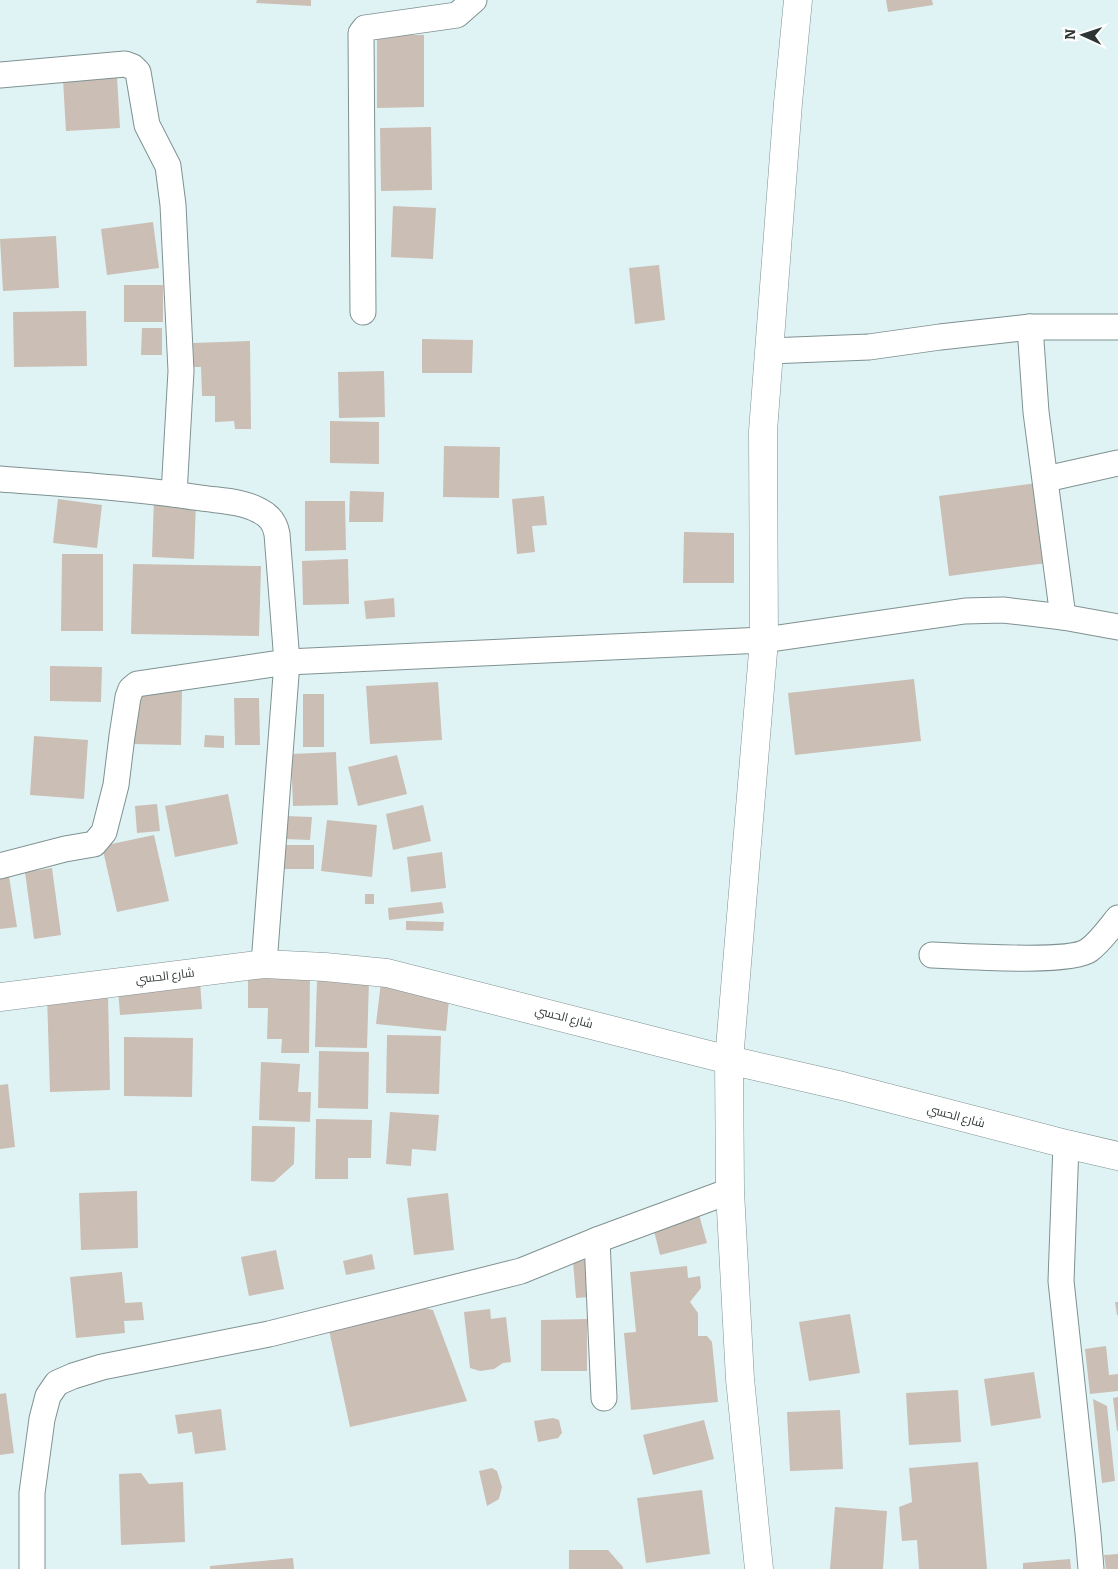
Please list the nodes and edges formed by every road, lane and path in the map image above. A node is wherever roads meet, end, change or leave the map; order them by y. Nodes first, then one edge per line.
1 (474, 0) edge
2 (798, 0) edge
3 (0, 75) edge
4 (363, 312) dead end
5 (1030, 327) junction
6 (1118, 327) edge
7 (769, 351) junction
8 (1118, 463) edge
9 (0, 478) edge
10 (1046, 479) junction
11 (174, 494) junction
12 (1064, 617) junction
13 (1118, 627) edge
14 (764, 640) junction
15 (287, 662) junction
16 (0, 866) edge
17 (1118, 918) edge
18 (932, 955) dead end
19 (264, 964) junction
20 (0, 997) edge
21 (729, 1060) junction
22 (1066, 1144) junction
23 (1118, 1156) edge
24 (730, 1190) junction
25 (597, 1240) junction
26 (604, 1398) dead end
27 (32, 1569) edge
28 (759, 1569) edge
29 (1091, 1569) edge

1 - 4 street
2 - 7 main road
3 - 11 street
5 - 6 street
5 - 7 street
5 - 10 street
7 - 14 main road
8 - 10 street
9 - 11 street
10 - 12 street
11 - 15 street
12 - 13 street
12 - 14 street
14 - 15 street
14 - 21 main road
15 - 16 street
15 - 19 street
17 - 18 street
19 - 20 main road, شارع الحسي
19 - 21 main road, شارع الحسي
21 - 22 main road, شارع الحسي
21 - 24 main road
22 - 23 main road, شارع الحسي
22 - 29 street
24 - 25 street
24 - 28 main road
25 - 26 street
25 - 27 street

